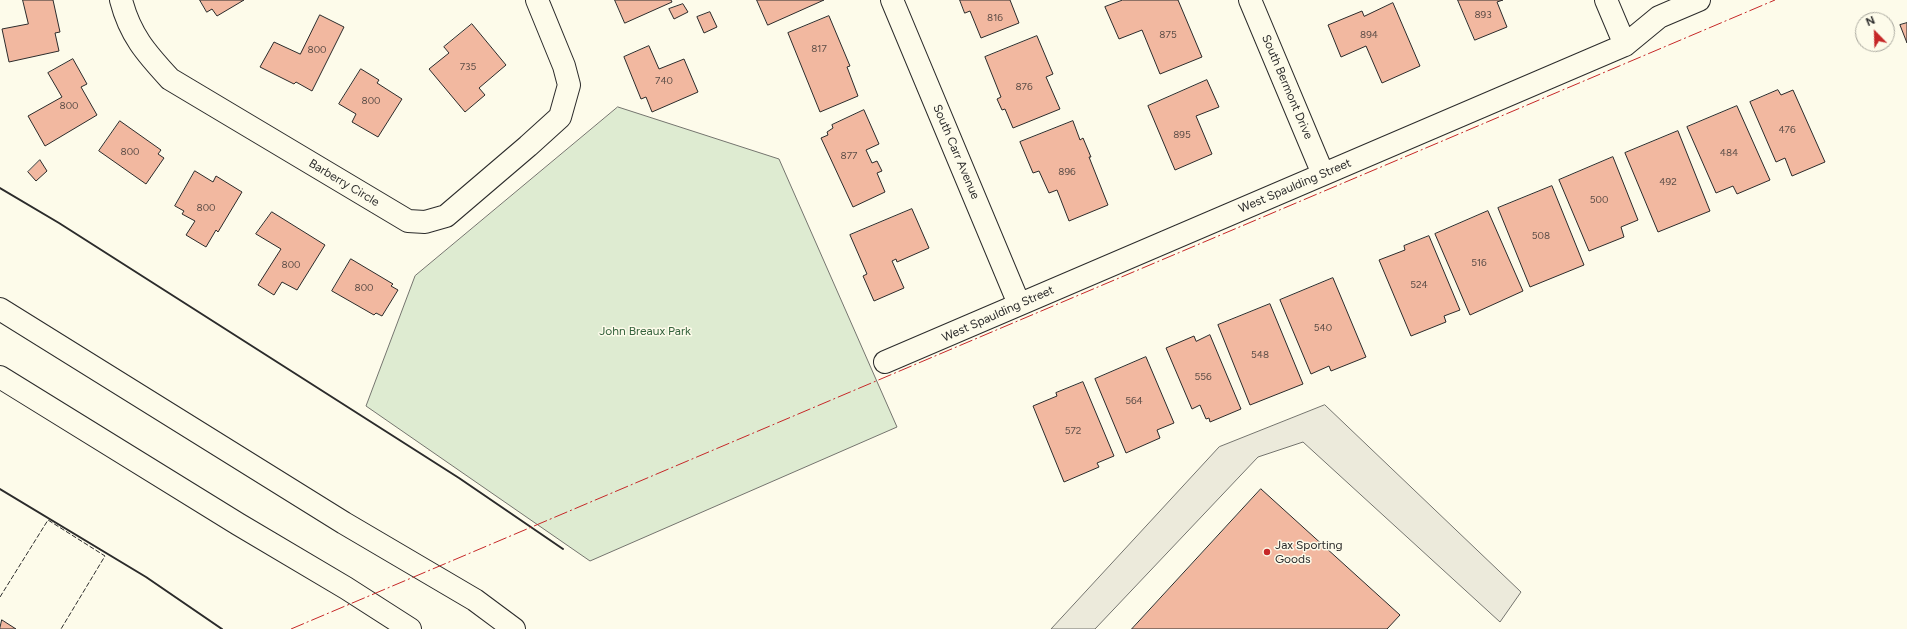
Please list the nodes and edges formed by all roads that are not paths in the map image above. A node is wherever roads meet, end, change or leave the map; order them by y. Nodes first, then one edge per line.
1 (121, 0) edge
2 (537, 0) edge
3 (892, 0) edge
4 (1250, 0) edge
5 (1606, 0) edge
6 (1699, 0) edge
7 (1625, 45) junction
8 (1323, 174) junction
9 (1019, 304) junction
10 (0, 309) edge
11 (885, 362) dead end
12 (0, 377) edge
13 (410, 629) edge
14 (514, 629) edge

1 - 2 street, Barberry Circle
3 - 9 street, South Carr Avenue
4 - 8 street, South Bermont Drive
5 - 7 street
6 - 7 street, West Spaulding Street
7 - 8 street, West Spaulding Street
8 - 9 street, West Spaulding Street
9 - 11 street, West Spaulding Street
10 - 14 street
12 - 13 street

